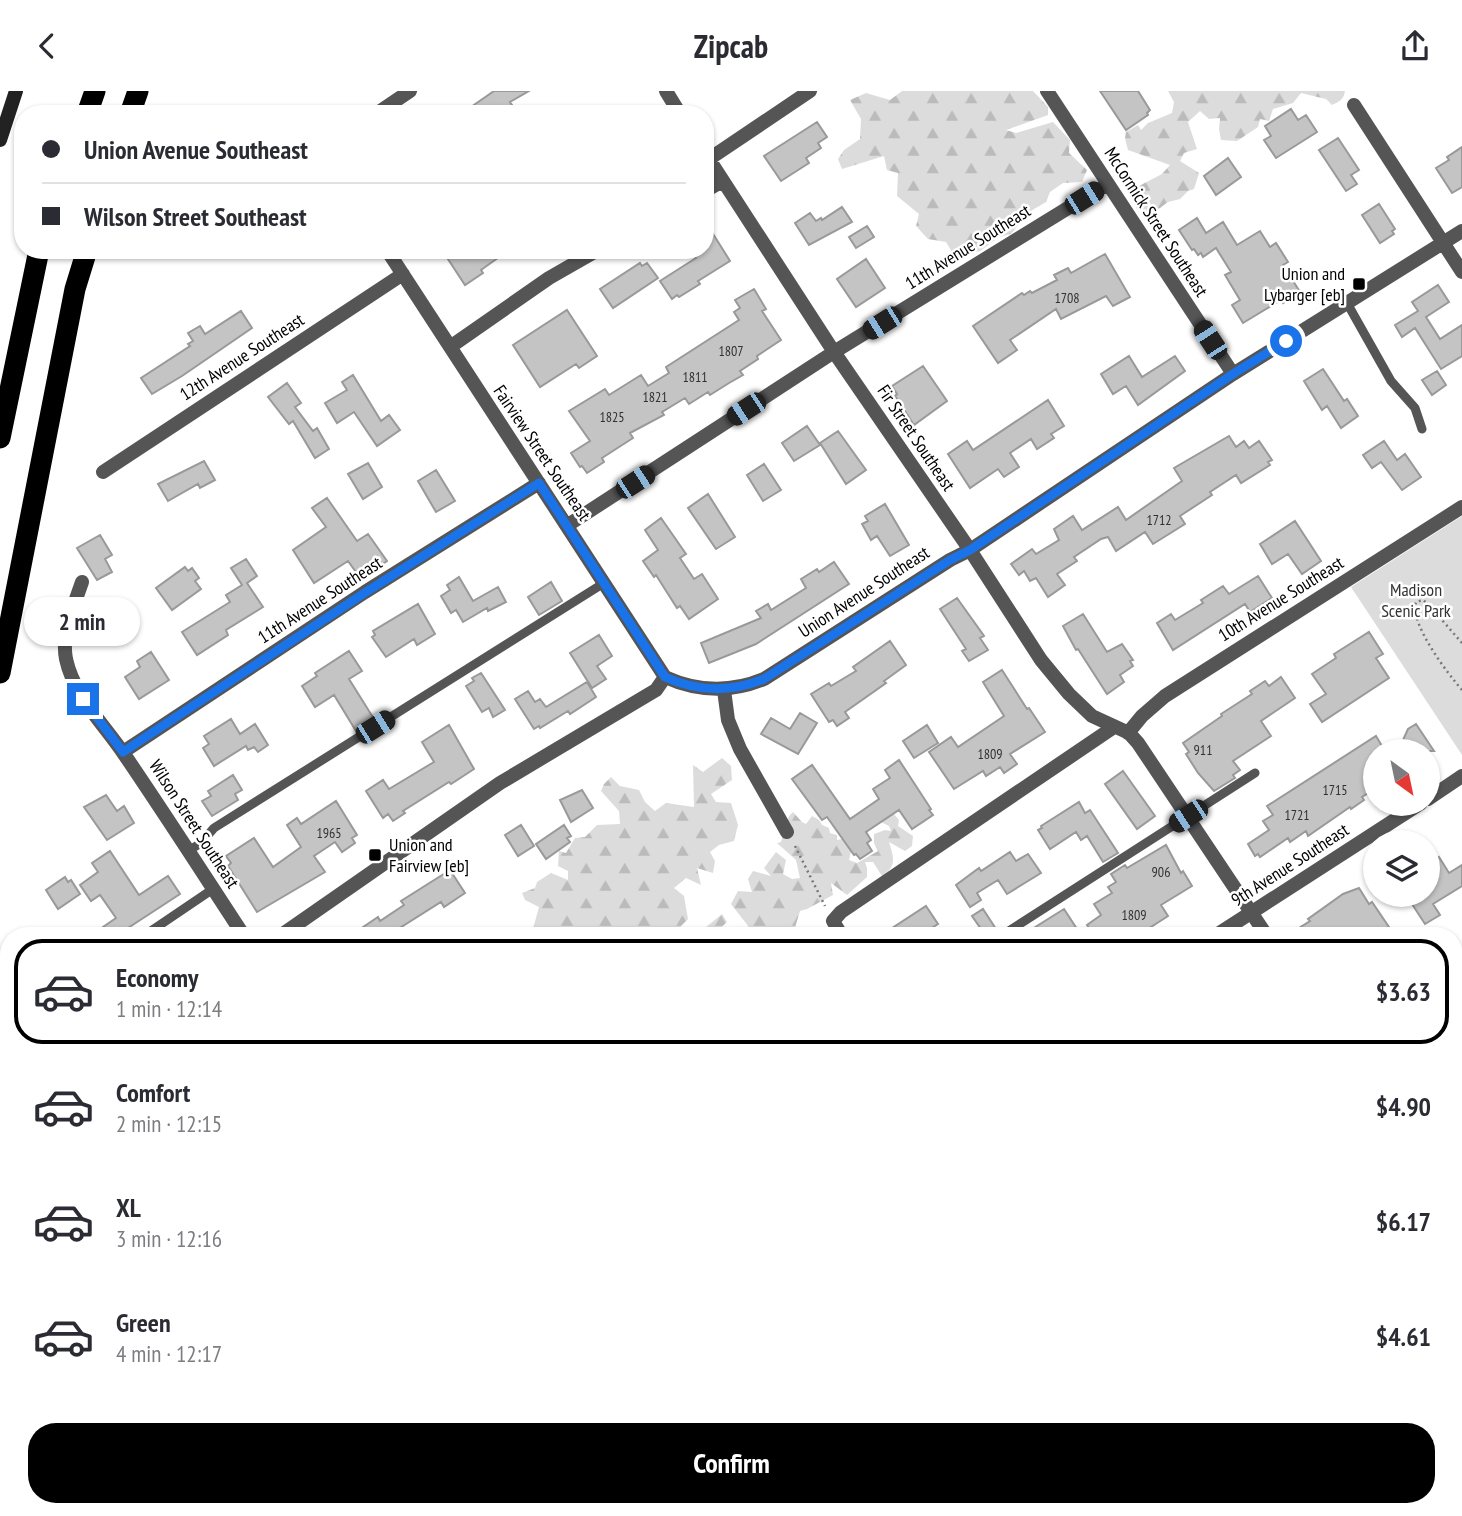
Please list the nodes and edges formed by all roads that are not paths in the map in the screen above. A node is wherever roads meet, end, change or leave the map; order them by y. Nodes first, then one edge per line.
1 (16, 91) edge
2 (410, 91) edge
3 (810, 91) edge
4 (1047, 91) edge
5 (389, 105) edge
6 (1354, 105) dead end
7 (0, 140) edge
8 (714, 152) edge
9 (714, 167) edge
10 (723, 181) junction
11 (1107, 184) junction
12 (714, 186) edge
13 (1462, 231) edge
14 (1443, 244) junction
15 (37, 259) edge
16 (84, 259) edge
17 (393, 259) edge
18 (582, 259) edge
19 (1462, 271) edge
20 (403, 274) junction
21 (1348, 303) junction
22 (450, 347) junction
23 (834, 352) junction
24 (1233, 374) junction
25 (1422, 429) dead end
26 (0, 438) edge
27 (103, 472) dead end
28 (539, 483) junction
29 (1462, 507) edge
30 (568, 525) junction
31 (970, 550) junction
32 (82, 582) dead end
33 (604, 583) junction
34 (0, 673) edge
35 (665, 677) junction
36 (724, 690) junction
37 (1121, 730) junction
38 (123, 752) junction
39 (1255, 772) dead end
40 (1462, 776) edge
41 (1440, 791) edge
42 (1188, 816) junction
43 (1401, 816) edge
44 (788, 832) road end
45 (188, 851) junction
46 (213, 889) junction
47 (1252, 913) junction
48 (157, 927) edge
49 (238, 927) edge
50 (293, 927) edge
51 (837, 927) edge
52 (1015, 927) edge
53 (1229, 927) edge
54 (1261, 927) edge

1 - 7 street
2 - 5 street
3 - 8 street
4 - 11 street, McCormick Street Southeast
6 - 14 street
9 - 10 street, Fir Street Southeast
10 - 12 street
10 - 23 street, Fir Street Southeast
11 - 23 street, 11th Avenue Southeast
11 - 24 street, McCormick Street Southeast
13 - 14 street, Union Avenue Southeast
14 - 19 street
14 - 21 street, Union Avenue Southeast
15 - 26 highway
16 - 34 highway
17 - 20 street, Fairview Street Southeast
18 - 22 street
20 - 22 street, Fairview Street Southeast
20 - 27 street, 12th Avenue Southeast
21 - 24 street, Union Avenue Southeast
21 - 25 lane
22 - 28 street, Fairview Street Southeast
23 - 30 street, 11th Avenue Southeast
23 - 31 street, Fir Street Southeast
24 - 31 street, Union Avenue Southeast
28 - 30 street, Fairview Street Southeast
28 - 38 street, 11th Avenue Southeast
29 - 37 street, 10th Avenue Southeast
30 - 33 street, Fairview Street Southeast
31 - 36 street, Union Avenue Southeast
31 - 37 street, Fir Street Southeast
32 - 38 street, Wilson Street Southeast
33 - 35 street, Fairview Street Southeast
33 - 45 lane
35 - 36 street, Union Avenue Southeast
35 - 50 street
36 - 44 street
37 - 42 street, Fir Street Southeast
37 - 51 street
38 - 45 street, Wilson Street Southeast
39 - 42 lane
40 - 41 street
42 - 47 street, Fir Street Southeast
42 - 52 lane
43 - 47 street, 9th Avenue Southeast
45 - 46 street, Wilson Street Southeast
46 - 48 lane
46 - 49 street, Wilson Street Southeast
47 - 53 street, 9th Avenue Southeast
47 - 54 street, Fir Street Southeast

